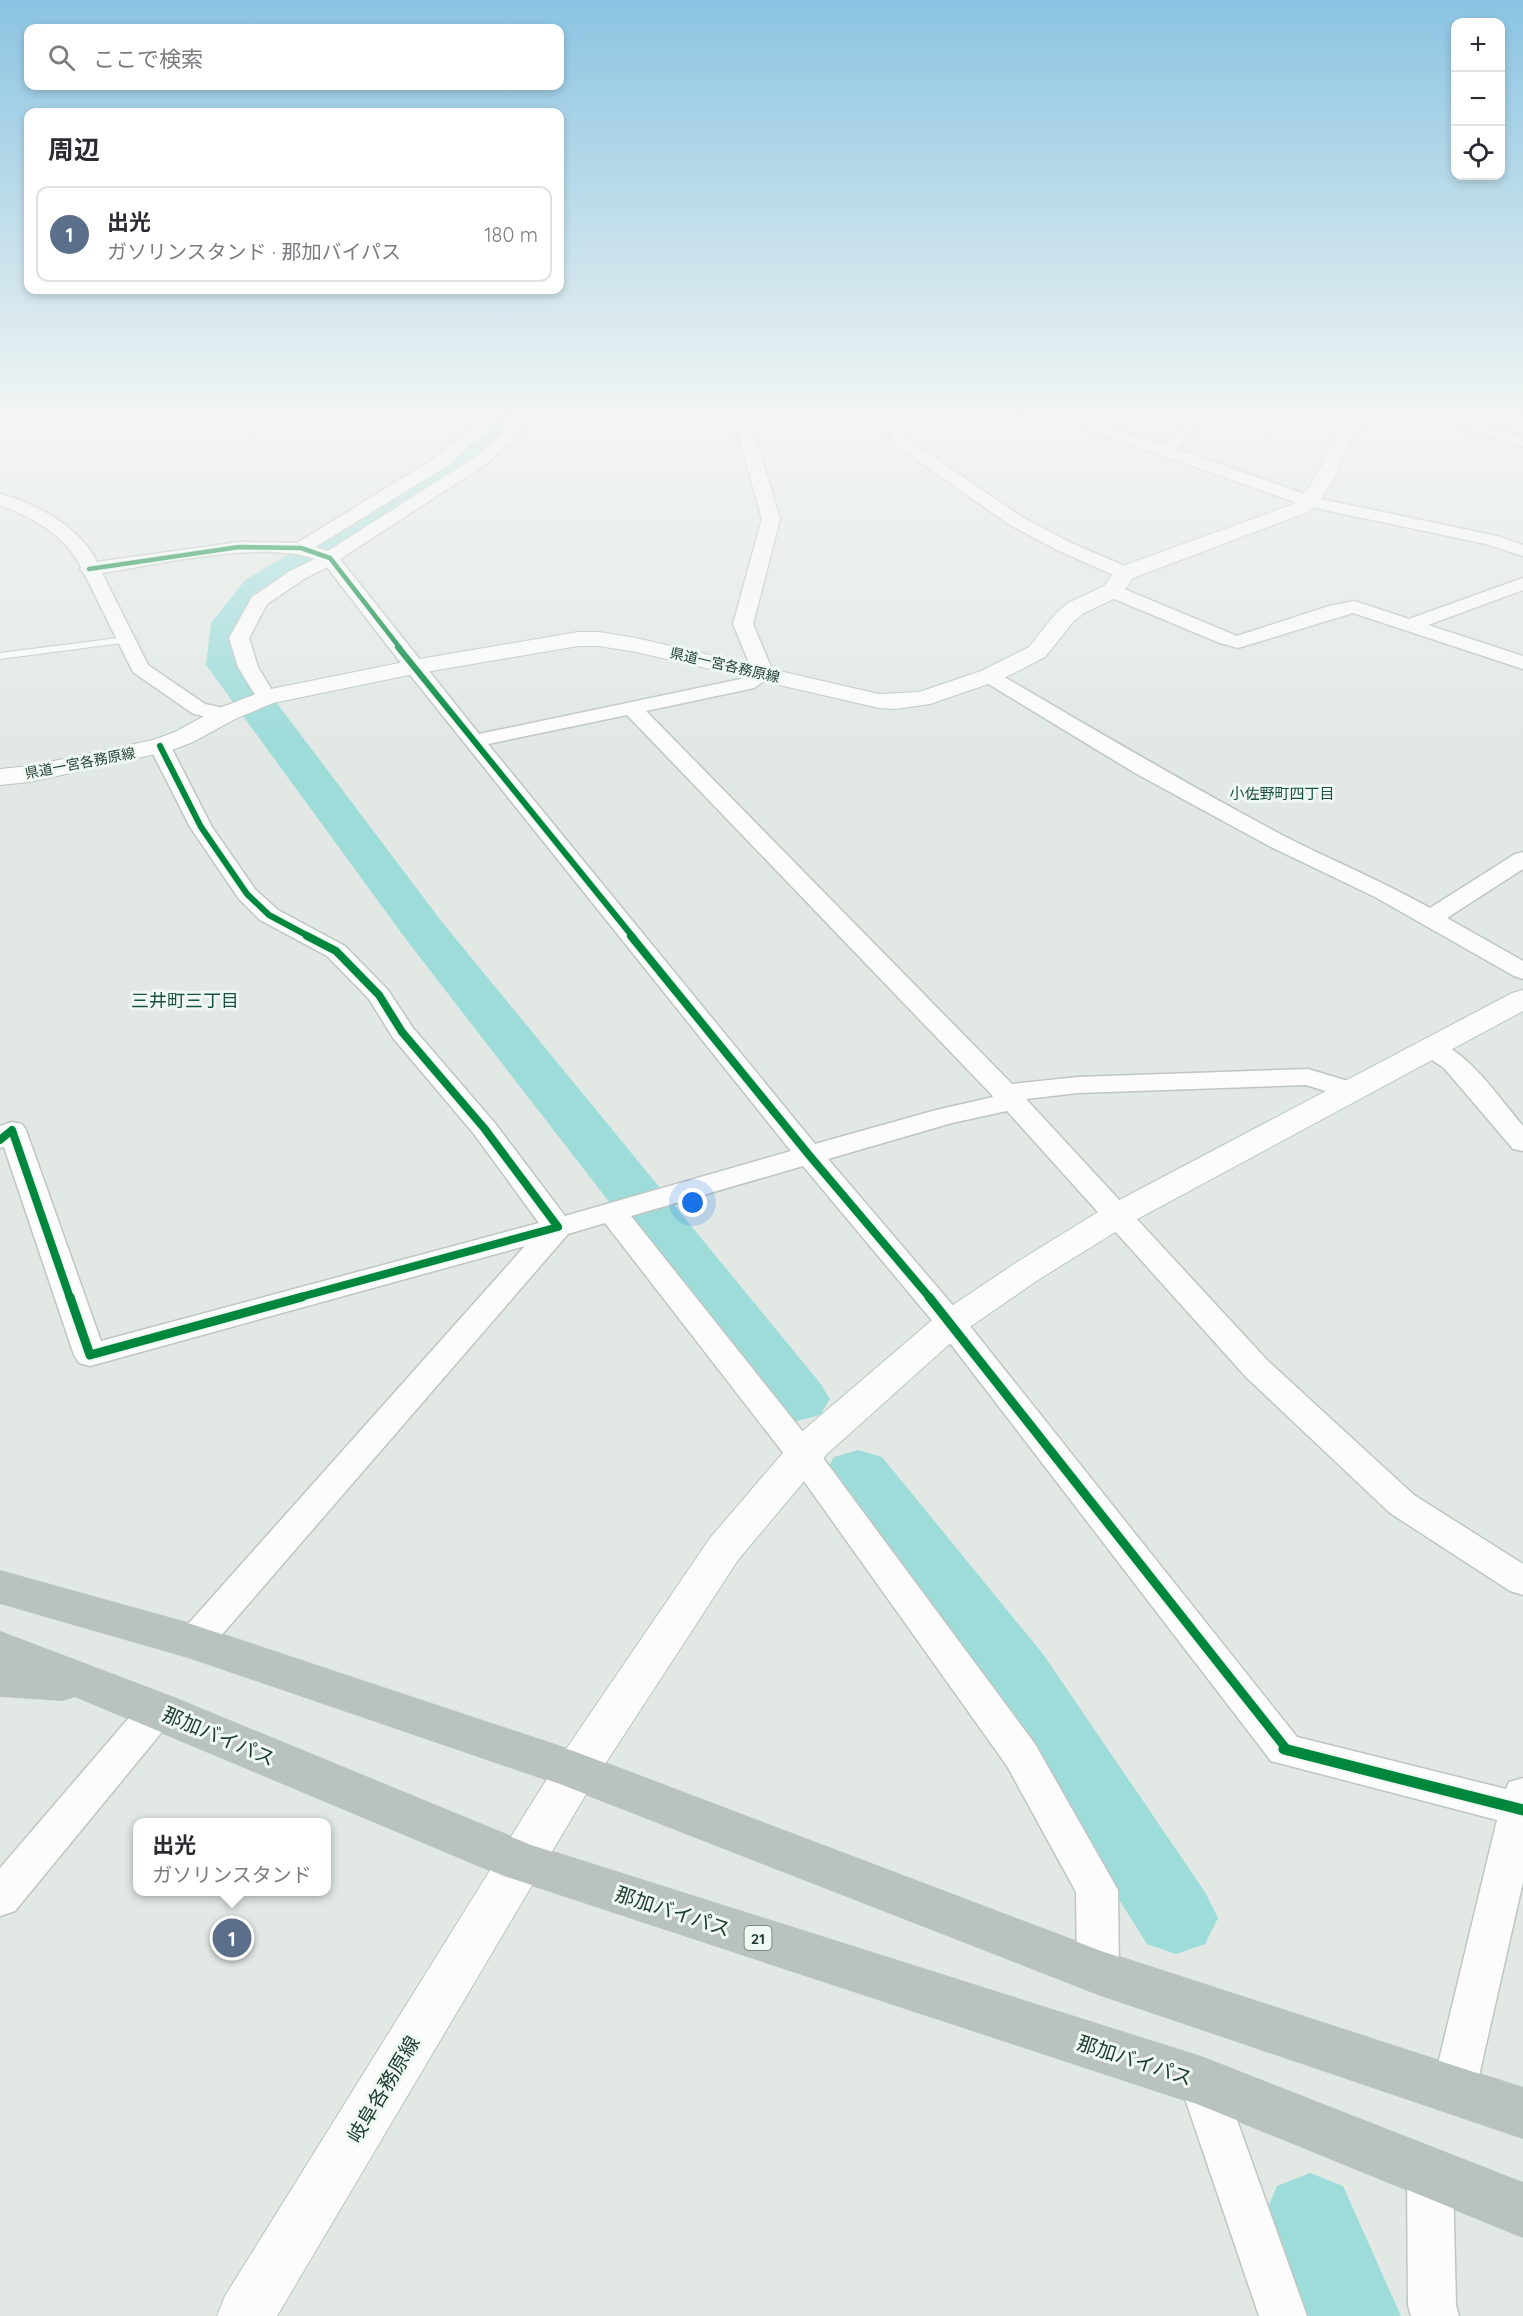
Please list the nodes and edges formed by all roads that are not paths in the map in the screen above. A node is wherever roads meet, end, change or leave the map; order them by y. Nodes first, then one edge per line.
1 (53, 525) edge
2 (354, 525) edge
3 (366, 525) edge
4 (769, 525) edge
5 (1024, 525) edge
6 (1259, 525) edge
7 (1421, 525) edge
8 (1523, 551) edge
9 (316, 553) junction
10 (89, 569) junction
11 (1118, 582) junction
12 (1523, 584) edge
13 (1410, 625) junction
14 (126, 640) junction
15 (0, 656) edge
16 (1523, 663) edge
17 (414, 667) junction
18 (764, 674) junction
19 (989, 676) junction
20 (266, 697) junction
21 (631, 708) junction
22 (226, 714) junction
23 (474, 741) junction
24 (160, 746) junction
25 (0, 777) edge
26 (1523, 859) edge
27 (1431, 918) junction
28 (1523, 971) edge
29 (1523, 999) edge
30 (1432, 1048) junction
31 (1351, 1091) junction
32 (1009, 1097) junction
33 (0, 1140) edge
34 (1523, 1143) edge
35 (810, 1155) junction
36 (633, 1206) junction
37 (1118, 1215) junction
38 (558, 1227) junction
39 (951, 1323) junction
40 (803, 1455) junction
41 (1523, 1581) edge
42 (0, 1587) edge
43 (194, 1642) junction
44 (0, 1648) edge
45 (0, 1679) edge
46 (94, 1685) junction
47 (158, 1710) junction
48 (576, 1771) junction
49 (1522, 1805) edge
50 (521, 1862) junction
51 (0, 1898) edge
52 (1098, 1972) junction
53 (1201, 2081) junction
54 (1454, 2089) junction
55 (1523, 2113) edge
56 (1430, 2175) junction
57 (1523, 2210) edge
58 (245, 2316) edge
59 (1283, 2316) edge
60 (1435, 2316) edge

1 - 10 street
2 - 9 street
3 - 9 street
4 - 18 street
5 - 11 street
6 - 11 main road, 県道一宮各務原線
7 - 8 street
9 - 10 street
9 - 17 street
9 - 20 street
10 - 14 street
11 - 13 street
11 - 19 main road, 県道一宮各務原線
12 - 13 street
13 - 16 street
14 - 15 lane
14 - 22 street
17 - 18 main road, 県道一宮各務原線
17 - 20 main road, 県道一宮各務原線
17 - 23 street
18 - 19 main road, 県道一宮各務原線
18 - 21 street
19 - 27 street
20 - 22 main road, 県道一宮各務原線
21 - 23 street
21 - 32 street
22 - 24 main road, 県道一宮各務原線
23 - 35 street
24 - 25 main road, 県道一宮各務原線
24 - 38 street
26 - 27 street
27 - 28 street
29 - 30 main road, 岐阜各務原線
30 - 31 main road, 岐阜各務原線
30 - 34 street
31 - 32 street
31 - 37 main road, 岐阜各務原線
32 - 35 street
32 - 37 street
33 - 38 street
35 - 36 street
35 - 39 street
36 - 38 street
36 - 40 street
37 - 39 main road, 岐阜各務原線
37 - 41 street
38 - 43 street
39 - 40 main road, 岐阜各務原線
39 - 49 street
40 - 48 main road, 岐阜各務原線
40 - 52 street
42 - 43 highway
43 - 48 highway
44 - 46 highway, 那加バイパス / 21
45 - 46 highway
46 - 47 highway, 那加バイパス / 21
47 - 50 highway, 那加バイパス / 21
47 - 51 street
48 - 50 main road, 岐阜各務原線
48 - 52 highway
49 - 54 street
50 - 53 highway, 那加バイパス / 21
50 - 58 main road, 岐阜各務原線
52 - 54 highway
53 - 56 highway, 那加バイパス / 21
53 - 59 street
54 - 55 highway
56 - 57 highway, 那加バイパス / 21
56 - 60 street

